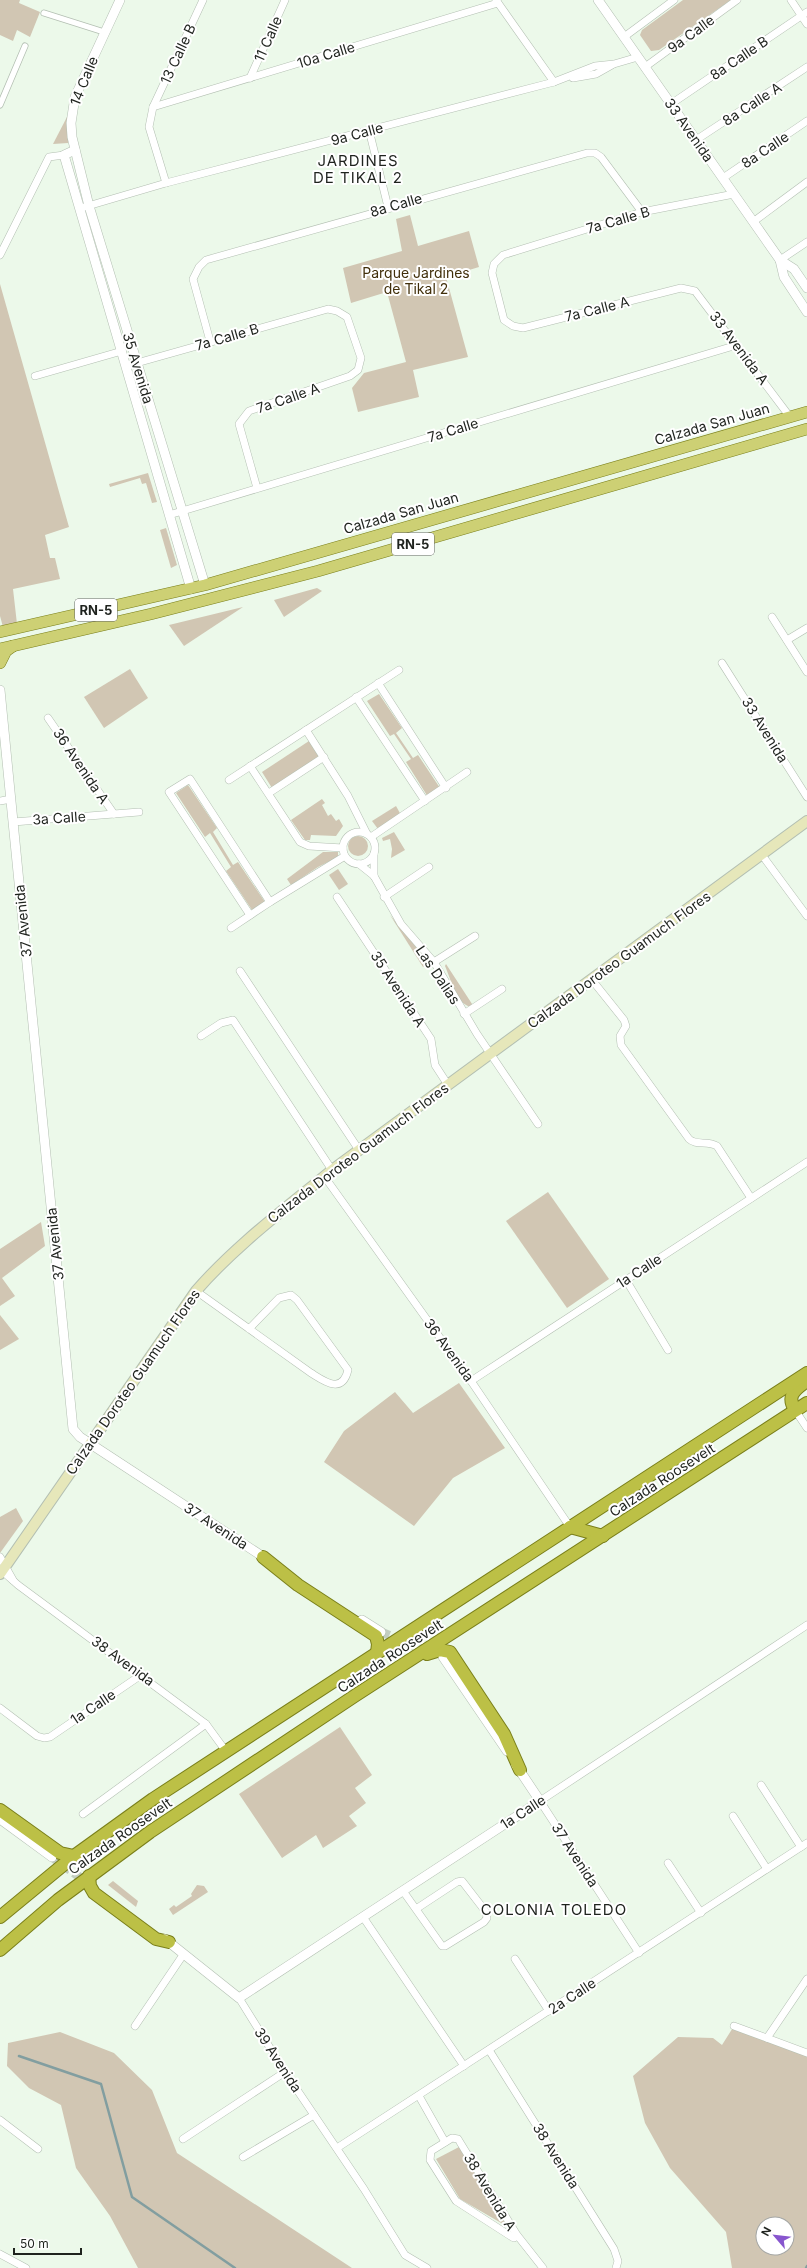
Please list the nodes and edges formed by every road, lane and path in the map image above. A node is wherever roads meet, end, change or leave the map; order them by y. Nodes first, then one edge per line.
1 (120, 0) edge
2 (203, 0) edge
3 (285, 0) edge
4 (598, 0) edge
5 (674, 0) edge
6 (737, 0) edge
7 (791, 0) edge
8 (497, 2) edge
9 (44, 13) dead end
10 (804, 14) edge
11 (807, 24) edge
12 (104, 32) junction
13 (624, 37) junction
14 (25, 46) dead end
15 (638, 57) junction
16 (645, 67) junction
17 (807, 67) edge
18 (250, 78) junction
19 (554, 82) junction
20 (671, 104) junction
21 (0, 105) edge
22 (153, 107) junction
23 (807, 122) edge
24 (369, 130) junction
25 (696, 140) junction
26 (74, 150) junction
27 (64, 155) junction
28 (723, 178) junction
29 (807, 182) edge
30 (166, 183) junction
31 (734, 194) junction
32 (85, 207) junction
33 (388, 207) junction
34 (642, 212) junction
35 (753, 222) junction
36 (807, 242) edge
37 (0, 255) edge
38 (780, 260) junction
39 (681, 288) joint
40 (807, 288) edge
41 (807, 312) edge
42 (513, 326) joint
43 (210, 341) junction
44 (737, 345) junction
45 (122, 351) junction
46 (137, 363) junction
47 (126, 366) junction
48 (35, 376) dead end
49 (350, 376) joint
50 (807, 412) edge
51 (790, 417) junction
52 (807, 429) edge
53 (257, 488) junction
54 (181, 511) junction
55 (169, 515) junction
56 (205, 585) junction
57 (191, 589) junction
58 (772, 617) dead end
59 (807, 628) edge
60 (0, 632) edge
61 (787, 640) junction
62 (16, 644) junction
63 (0, 649) edge
64 (0, 663) edge
65 (722, 663) dead end
66 (399, 670) dead end
67 (807, 672) edge
68 (378, 683) junction
69 (0, 690) edge
70 (356, 698) junction
71 (48, 718) dead end
72 (306, 730) junction
73 (2, 741) edge
74 (324, 757) junction
75 (250, 766) junction
76 (467, 772) dead end
77 (229, 780) dead end
78 (446, 788) junction
79 (269, 793) junction
80 (807, 797) edge
81 (11, 799) junction
82 (0, 801) edge
83 (425, 801) junction
84 (139, 812) dead end
85 (114, 814) junction
86 (807, 821) edge
87 (13, 822) junction
88 (369, 836) junction
89 (343, 848) junction
90 (374, 853) junction
91 (762, 855) junction
92 (345, 856) junction
93 (359, 864) junction
94 (429, 867) dead end
95 (374, 876) junction
96 (337, 897) dead end
97 (384, 897) junction
98 (270, 902) junction
99 (250, 915) junction
100 (807, 916) edge
101 (231, 928) dead end
102 (475, 936) dead end
103 (434, 962) junction
104 (240, 972) dead end
105 (592, 980) junction
106 (502, 989) dead end
107 (464, 1014) junction
108 (201, 1036) dead end
109 (491, 1053) junction
110 (448, 1085) junction
111 (538, 1124) dead end
112 (359, 1150) junction
113 (807, 1162) edge
114 (328, 1173) junction
115 (752, 1198) junction
116 (626, 1280) junction
117 (196, 1291) junction
118 (249, 1329) junction
119 (668, 1350) dead end
120 (807, 1373) edge
121 (471, 1381) junction
122 (807, 1382) edge
123 (807, 1403) edge
124 (795, 1410) junction
125 (807, 1428) edge
126 (90, 1443) junction
127 (570, 1527) junction
128 (603, 1536) junction
129 (263, 1557) junction
130 (2, 1568) edge
131 (807, 1625) edge
132 (382, 1632) tunnel mouth
133 (377, 1653) junction
134 (443, 1657) dead end
135 (415, 1658) junction
136 (142, 1675) junction
137 (0, 1708) edge
138 (206, 1724) junction
139 (225, 1750) junction
140 (520, 1770) junction
141 (761, 1785) dead end
142 (540, 1802) junction
143 (0, 1810) edge
144 (83, 1814) dead end
145 (733, 1816) dead end
146 (0, 1819) edge
147 (804, 1845) edge
148 (74, 1856) junction
149 (52, 1857) tunnel mouth
150 (668, 1863) dead end
151 (767, 1869) junction
152 (90, 1881) junction
153 (403, 1891) junction
154 (416, 1909) junction
155 (700, 1913) junction
156 (0, 1917) edge
157 (364, 1917) junction
158 (169, 1942) joint
159 (0, 1950) edge
160 (639, 1953) junction
161 (183, 1954) junction
162 (514, 1959) dead end
163 (807, 1979) edge
164 (239, 1998) junction
165 (549, 2011) junction
166 (135, 2026) dead end
167 (734, 2026) dead end
168 (766, 2038) junction
169 (489, 2050) junction
170 (807, 2053) edge
171 (464, 2066) junction
172 (285, 2072) junction
173 (419, 2096) junction
174 (314, 2115) junction
175 (0, 2120) edge
176 (183, 2139) dead end
177 (445, 2142) junction
178 (337, 2148) junction
179 (38, 2149) dead end
180 (243, 2157) dead end
181 (517, 2235) junction
182 (0, 2254) edge
183 (617, 2266) edge
184 (26, 2268) edge
185 (427, 2268) edge
186 (543, 2268) edge

1 - 12 street, 14 Calle
2 - 22 street, 13 Calle B
3 - 18 street, 11 Calle
4 - 13 street, 33 Avenida
5 - 13 street
6 - 16 street, 9a Calle
7 - 10 street
8 - 18 street, 10a Calle
8 - 19 street
9 - 12 street
10 - 11 street
10 - 20 street, 8a Calle B
12 - 26 street, 14 Calle
13 - 15 street, 33 Avenida
14 - 21 street
15 - 16 street, 33 Avenida
15 - 19 street, 9a Calle
16 - 20 street, 33 Avenida
17 - 25 street, 8a Calle A
18 - 22 street, 10a Calle
19 - 24 street, 9a Calle
20 - 25 street, 33 Avenida
22 - 30 street, 13 Calle B
23 - 28 street, 8a Calle
24 - 30 street, 9a Calle
24 - 33 street
25 - 28 street, 33 Avenida
26 - 27 street
26 - 32 street, 35 Avenida
27 - 32 street, 35 Avenida
27 - 37 street
28 - 31 street, 33 Avenida
29 - 35 street
30 - 32 street, 9a Calle
31 - 34 street, 7a Calle B
31 - 35 street, 33 Avenida
32 - 45 street, 35 Avenida
32 - 46 street, 35 Avenida
33 - 34 street, 8a Calle
33 - 43 street, 8a Calle
34 - 42 street, 7a Calle B
35 - 38 street, 33 Avenida
36 - 38 street
38 - 40 street, 33 Avenida
38 - 41 street, 33 Avenida
39 - 42 street, 7a Calle A
39 - 44 street, 33 Avenida A
43 - 46 street, 7a Calle B
43 - 49 street, 7a Calle B
44 - 51 street, 33 Avenida A
44 - 53 street, 7a Calle
45 - 47 street, 35 Avenida
45 - 48 street
46 - 47 street, 7a Calle B
46 - 54 street, 35 Avenida
47 - 55 street, 35 Avenida
49 - 53 street, 7a Calle A
50 - 51 main road, Calzada San Juan / RN-5
51 - 56 main road, Calzada San Juan / RN-5
52 - 62 main road, RN-5
53 - 54 street, 7a Calle
54 - 55 street, 7a Calle
54 - 56 street, 35 Avenida
55 - 57 street, 35 Avenida
56 - 57 main road, Calzada San Juan / RN-5
57 - 60 main road, Calzada San Juan / RN-5
58 - 61 street
59 - 61 street
61 - 67 street
62 - 63 main road, RN-5
62 - 64 main road
65 - 80 street, 33 Avenida
66 - 68 street
68 - 70 street
68 - 78 street
69 - 73 street, 37 Avenida
70 - 72 street
70 - 83 street
71 - 85 street, 36 Avenida A
72 - 74 street
72 - 75 street
73 - 81 street, 37 Avenida
74 - 79 street
74 - 88 street
75 - 77 street
75 - 79 street
76 - 78 street
78 - 83 street
79 - 89 street
81 - 82 street
81 - 87 street, 37 Avenida
83 - 88 street
84 - 85 street, 3a Calle
85 - 87 street, 3a Calle
86 - 91 main road, Calzada Doroteo Guamuch Flores
87 - 126 street, 37 Avenida
88 - 89 street
88 - 90 street
89 - 92 street
90 - 93 street
90 - 95 street, Las Dalias
91 - 100 street
91 - 105 main road, Calzada Doroteo Guamuch Flores
92 - 93 street
92 - 98 street
93 - 95 street, Las Dalias
94 - 97 street
95 - 97 street, Las Dalias
96 - 110 street, 35 Avenida A
97 - 103 street, Las Dalias
98 - 99 street
98 - 99 street
99 - 101 street
102 - 103 street
103 - 107 street, Las Dalias
104 - 112 street
105 - 109 main road, Calzada Doroteo Guamuch Flores
105 - 115 street
106 - 107 street
107 - 109 street, Las Dalias
108 - 114 street, 36 Avenida
109 - 110 main road, Calzada Doroteo Guamuch Flores
109 - 111 street, Las Dalias
110 - 112 main road, Calzada Doroteo Guamuch Flores
112 - 114 main road, Calzada Doroteo Guamuch Flores
113 - 115 street, 1a Calle
114 - 117 main road, Calzada Doroteo Guamuch Flores
114 - 121 street, 36 Avenida
115 - 116 street, 1a Calle
116 - 119 street
116 - 121 street, 1a Calle
117 - 118 street
117 - 126 main road, Calzada Doroteo Guamuch Flores
118 - 118 street
120 - 127 highway, Calzada Roosevelt
121 - 127 street, 36 Avenida
122 - 124 highway
123 - 124 highway, Calzada Roosevelt
124 - 125 street
124 - 128 highway, Calzada Roosevelt
126 - 129 street, 37 Avenida
126 - 130 main road, Calzada Doroteo Guamuch Flores
127 - 128 highway
127 - 133 highway, Calzada Roosevelt
128 - 135 highway, Calzada Roosevelt
129 - 132 street, 37 Avenida
129 - 133 highway
130 - 136 street, 38 Avenida
131 - 142 street, 1a Calle
133 - 139 highway, Calzada Roosevelt
134 - 140 street, 37 Avenida
135 - 140 highway
135 - 152 highway, Calzada Roosevelt
136 - 137 street, 1a Calle
136 - 138 street, 38 Avenida
138 - 139 street, 38 Avenida
138 - 144 street
139 - 148 highway, Calzada Roosevelt
140 - 142 street, 37 Avenida
141 - 147 street
142 - 153 street, 1a Calle
142 - 160 street, 37 Avenida
143 - 148 highway
145 - 151 street
146 - 149 street
147 - 151 street, 2a Calle
148 - 156 highway, Calzada Roosevelt
150 - 155 street
151 - 155 street, 2a Calle
152 - 158 highway
152 - 159 highway, Calzada Roosevelt
153 - 154 street
153 - 157 street, 1a Calle
154 - 154 street
155 - 160 street, 2a Calle
157 - 164 street, 1a Calle
157 - 171 street
158 - 161 street, 39 Avenida
160 - 165 street, 2a Calle
161 - 164 street, 39 Avenida
161 - 166 street
162 - 165 street
163 - 168 street
164 - 172 street, 39 Avenida
165 - 169 street, 2a Calle
167 - 168 street
168 - 170 street
169 - 171 street, 2a Calle
169 - 183 street, 38 Avenida
171 - 173 street, 2a Calle
172 - 174 street, 39 Avenida
172 - 176 street
173 - 177 street
173 - 178 street, 2a Calle
174 - 178 street, 39 Avenida
174 - 180 street
175 - 179 street
177 - 181 street, 38 Avenida A
177 - 181 street, 38 Avenida A
178 - 185 street, 39 Avenida
181 - 186 street
182 - 184 street

